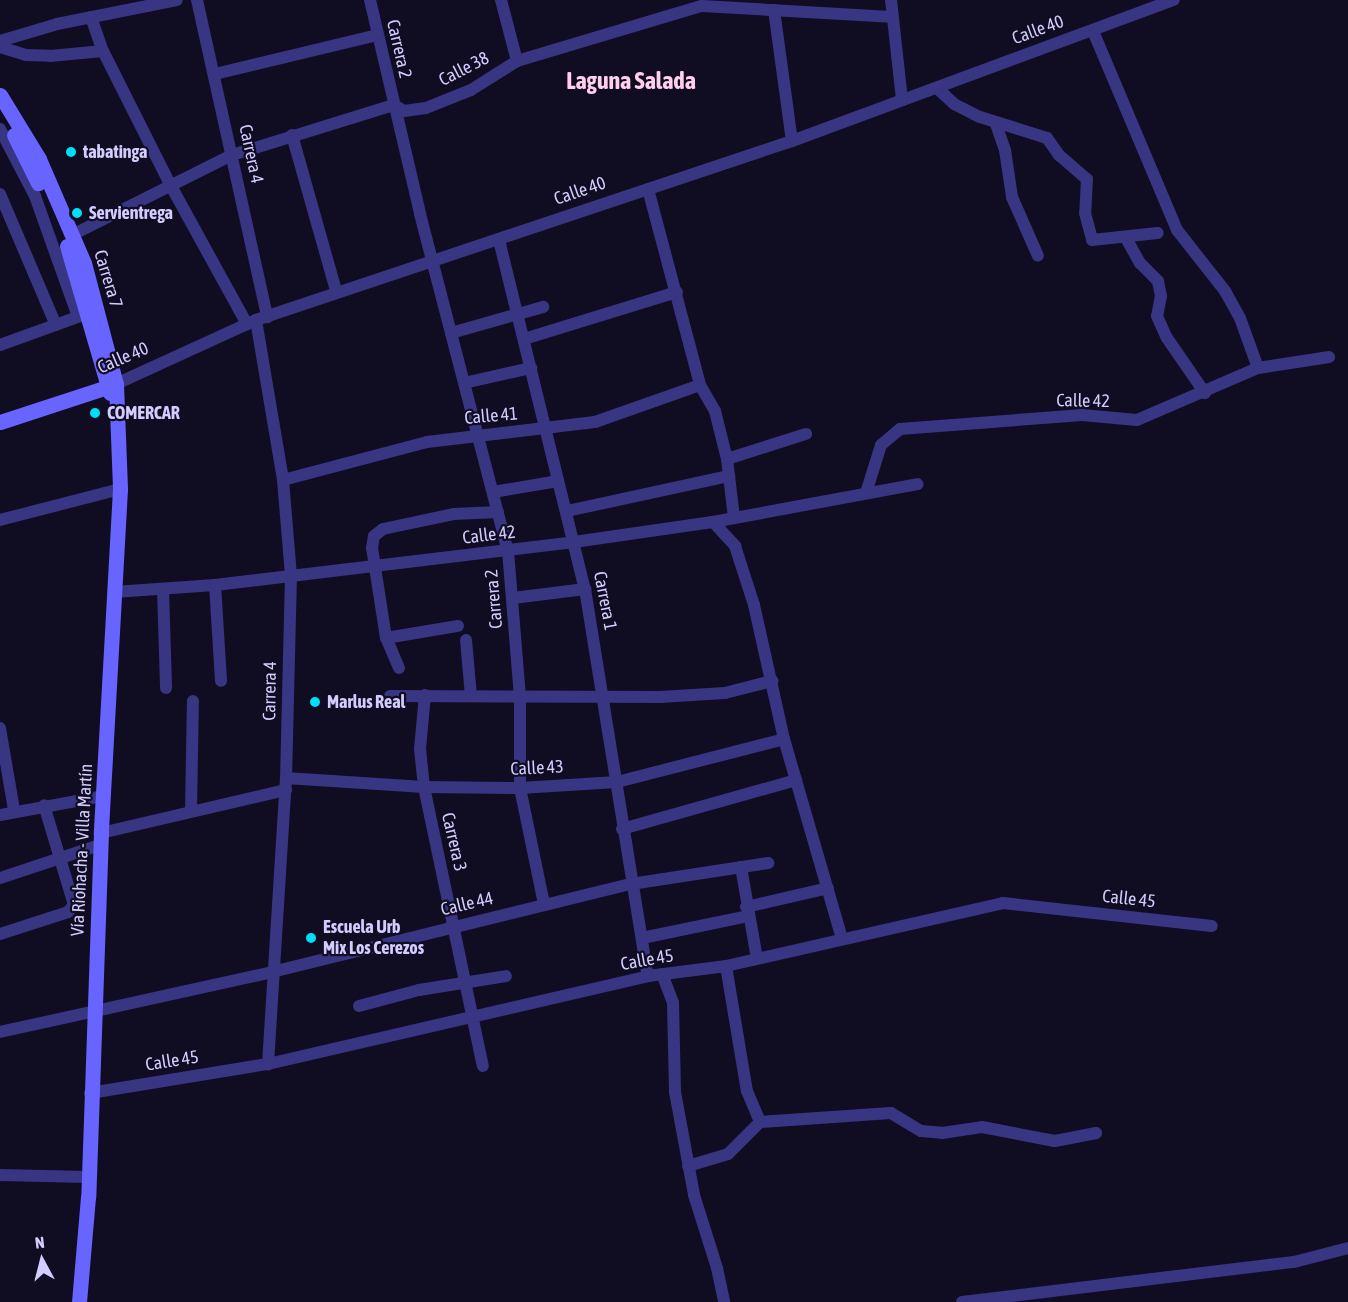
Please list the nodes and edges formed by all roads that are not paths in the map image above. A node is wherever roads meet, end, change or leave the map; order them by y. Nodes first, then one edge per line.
1 (177, 0) edge
2 (197, 0) edge
3 (370, 0) edge
4 (501, 0) edge
5 (891, 0) edge
6 (1174, 0) edge
7 (702, 3) edge
8 (774, 10) junction
9 (91, 17) junction
10 (891, 17) junction
11 (1093, 31) junction
12 (378, 35) junction
13 (0, 41) edge
14 (0, 47) edge
15 (103, 51) junction
16 (517, 61) junction
17 (215, 74) junction
18 (937, 88) junction
19 (0, 95) edge
20 (902, 100) junction
21 (394, 105) junction
22 (0, 111) edge
23 (996, 124) junction
24 (0, 129) edge
25 (292, 135) junction
26 (792, 141) junction
27 (232, 155) junction
28 (171, 186) junction
29 (648, 189) junction
30 (0, 194) edge
31 (1158, 233) dead end
32 (72, 235) junction
33 (1126, 238) junction
34 (499, 240) junction
35 (1038, 256) dead end
36 (433, 262) junction
37 (336, 291) junction
38 (677, 292) junction
39 (543, 307) dead end
40 (88, 313) junction
41 (517, 314) junction
42 (257, 320) junction
43 (56, 325) junction
44 (451, 333) junction
45 (524, 339) junction
46 (0, 345) edge
47 (1329, 357) dead end
48 (531, 368) junction
49 (1258, 368) junction
50 (464, 383) junction
51 (700, 385) junction
52 (113, 391) junction
53 (1205, 393) junction
54 (0, 422) edge
55 (546, 429) junction
56 (478, 434) junction
57 (806, 434) dead end
58 (727, 459) junction
59 (729, 476) junction
60 (283, 480) junction
61 (558, 481) junction
62 (918, 484) dead end
63 (120, 489) junction
64 (493, 492) junction
65 (866, 493) junction
66 (567, 511) junction
67 (498, 512) junction
68 (734, 518) junction
69 (0, 519) edge
70 (713, 522) junction
71 (574, 542) junction
72 (508, 551) junction
73 (375, 566) junction
74 (291, 575) junction
75 (215, 585) junction
76 (585, 589) junction
77 (163, 590) junction
78 (114, 592) junction
79 (513, 598) junction
80 (458, 626) dead end
81 (386, 638) junction
82 (466, 640) dead end
83 (399, 668) dead end
84 (221, 681) dead end
85 (772, 681) junction
86 (166, 688) dead end
87 (425, 695) junction
88 (390, 696) dead end
89 (471, 696) junction
90 (520, 696) junction
91 (606, 699) junction
92 (193, 701) dead end
93 (0, 728) edge
94 (784, 739) junction
95 (796, 780) junction
96 (617, 782) junction
97 (286, 784) junction
98 (424, 788) junction
99 (520, 788) junction
100 (104, 796) junction
101 (44, 805) junction
102 (14, 810) junction
103 (191, 811) junction
104 (0, 815) edge
105 (622, 829) junction
106 (101, 839) junction
107 (60, 858) junction
108 (768, 863) dead end
109 (741, 867) junction
110 (0, 878) edge
111 (631, 884) junction
112 (828, 888) junction
113 (544, 904) junction
114 (747, 912) junction
115 (454, 925) junction
116 (1212, 926) dead end
117 (0, 934) edge
118 (642, 938) junction
119 (842, 939) junction
120 (757, 960) junction
121 (726, 966) junction
122 (272, 972) junction
123 (662, 974) junction
124 (506, 976) dead end
125 (648, 976) junction
126 (464, 981) junction
127 (359, 1006) dead end
128 (93, 1011) junction
129 (473, 1017) junction
130 (0, 1032) edge
131 (268, 1064) junction
132 (483, 1066) dead end
133 (90, 1093) junction
134 (759, 1122) junction
135 (1096, 1132) dead end
136 (688, 1166) junction
137 (0, 1175) edge
138 (88, 1177) junction
139 (1348, 1248) edge
140 (79, 1302) edge
141 (724, 1302) edge
142 (962, 1302) edge

1 - 9 street
2 - 17 street, Carrera 4
3 - 12 street, Carrera 2
4 - 16 street
5 - 10 street
6 - 11 street, Calle 40
7 - 8 street, Calle 38
7 - 16 street, Calle 38
8 - 10 street, Calle 38
8 - 26 street
9 - 13 street
9 - 15 street
10 - 20 street
11 - 18 street, Calle 40
11 - 49 street
12 - 17 street
12 - 21 street, Carrera 2
14 - 15 street
15 - 28 street
16 - 21 street, Calle 38
17 - 27 street, Carrera 4
18 - 20 street, Calle 40
18 - 23 street
19 - 32 main road, Carrera 7
20 - 26 street, Calle 40
21 - 25 street, Calle 38
21 - 36 street, Carrera 2
22 - 40 main road, Carrera 7
23 - 33 street
23 - 35 street
24 - 40 street
25 - 27 street, Calle 38
25 - 37 street
26 - 29 street, Calle 40
27 - 28 street, Calle 38
27 - 42 street, Carrera 4
28 - 32 street, Calle 38
28 - 42 street
29 - 34 street, Calle 40
29 - 38 street
30 - 43 street
31 - 33 street
32 - 40 main road, Carrera 7
33 - 53 street
34 - 36 street, Calle 40
34 - 41 street, Carrera 1
36 - 37 street, Calle 40
36 - 44 street, Carrera 2
37 - 42 street, Calle 40
38 - 45 street
38 - 51 street
39 - 41 street
40 - 43 street
40 - 52 main road, Carrera 7
41 - 44 street
41 - 45 street, Carrera 1
42 - 52 street, Calle 40
42 - 60 street, Carrera 4
43 - 46 street
44 - 50 street, Carrera 2
45 - 48 street, Carrera 1
47 - 49 street, Calle 42
48 - 50 street
48 - 55 street, Carrera 1
49 - 53 street, Calle 42
50 - 56 street, Carrera 2
51 - 55 street, Calle 41
51 - 58 street
52 - 54 main road, Calle 40
52 - 63 main road, Vía Riohacha - Villa Martín
53 - 65 street, Calle 42
55 - 56 street, Calle 41
55 - 61 street, Carrera 1
56 - 60 street, Calle 41
56 - 64 street, Carrera 2
57 - 58 street
58 - 59 street
59 - 66 street
59 - 68 street
60 - 74 street, Carrera 4
61 - 64 street
61 - 66 street, Carrera 1
62 - 65 street, Calle 42
63 - 69 street
63 - 78 main road, Vía Riohacha - Villa Martín
64 - 67 street, Carrera 2
65 - 68 street, Calle 42
66 - 71 street, Carrera 1
67 - 72 street, Carrera 2
67 - 73 street
68 - 70 street, Calle 42
70 - 71 street, Calle 42
70 - 85 street
71 - 72 street, Calle 42
71 - 76 street, Carrera 1
72 - 73 street, Calle 42
72 - 79 street, Carrera 2
73 - 74 street, Calle 42
73 - 81 street
74 - 75 street, Calle 42
74 - 97 street, Carrera 4
75 - 77 street, Calle 42
75 - 84 street
76 - 79 street
76 - 91 street, Carrera 1
77 - 78 street, Calle 42
77 - 86 street
78 - 100 main road, Vía Riohacha - Villa Martín
79 - 90 street, Carrera 2
80 - 81 street
81 - 83 street
82 - 89 street
85 - 91 street
85 - 94 street
87 - 88 street
87 - 89 street
87 - 98 street, Carrera 3
89 - 90 street
90 - 91 street
90 - 99 street, Carrera 2
91 - 96 street, Carrera 1
92 - 103 street
93 - 102 street
94 - 95 street
94 - 96 street, Calle 43
95 - 105 street
95 - 112 street
96 - 99 street, Calle 43
96 - 105 street, Carrera 1
97 - 98 street, Calle 43
97 - 103 street, Calle 43
97 - 122 street, Carrera 4
98 - 99 street, Calle 43
98 - 115 street, Carrera 3
99 - 113 street, Carrera 2
100 - 101 street
100 - 106 main road, Vía Riohacha - Villa Martín
101 - 102 street
101 - 107 street
102 - 104 street
103 - 106 street, Calle 43
105 - 111 street, Carrera 1
106 - 107 street, Calle 43
106 - 128 main road, Vía Riohacha - Villa Martín
107 - 110 street, Calle 43
107 - 117 street
108 - 109 street, Calle 44
109 - 111 street, Calle 44
109 - 114 street
111 - 113 street, Calle 44
111 - 118 street, Carrera 1
112 - 114 street
112 - 119 street
113 - 115 street, Calle 44
114 - 118 street
114 - 120 street
115 - 122 street, Calle 44
115 - 126 street, Carrera 3
116 - 119 street, Calle 45
118 - 125 street, Carrera 1
119 - 120 street, Calle 45
120 - 121 street, Calle 45
121 - 123 street, Calle 45
121 - 134 street
122 - 128 street, Calle 44
122 - 131 street, Carrera 4
123 - 125 street, Calle 45
123 - 136 street
124 - 126 street
125 - 129 street, Calle 45
126 - 127 street
126 - 129 street, Carrera 3
128 - 130 street, Calle 44
128 - 133 main road, Vía Riohacha - Villa Martín
129 - 131 street, Calle 45
129 - 132 street, Carrera 3
131 - 133 street, Calle 45
133 - 138 main road, Vía Riohacha - Villa Martín
134 - 135 street
134 - 136 street
136 - 141 street
137 - 138 street
138 - 140 main road, Vía Riohacha - Villa Martín
139 - 142 street

